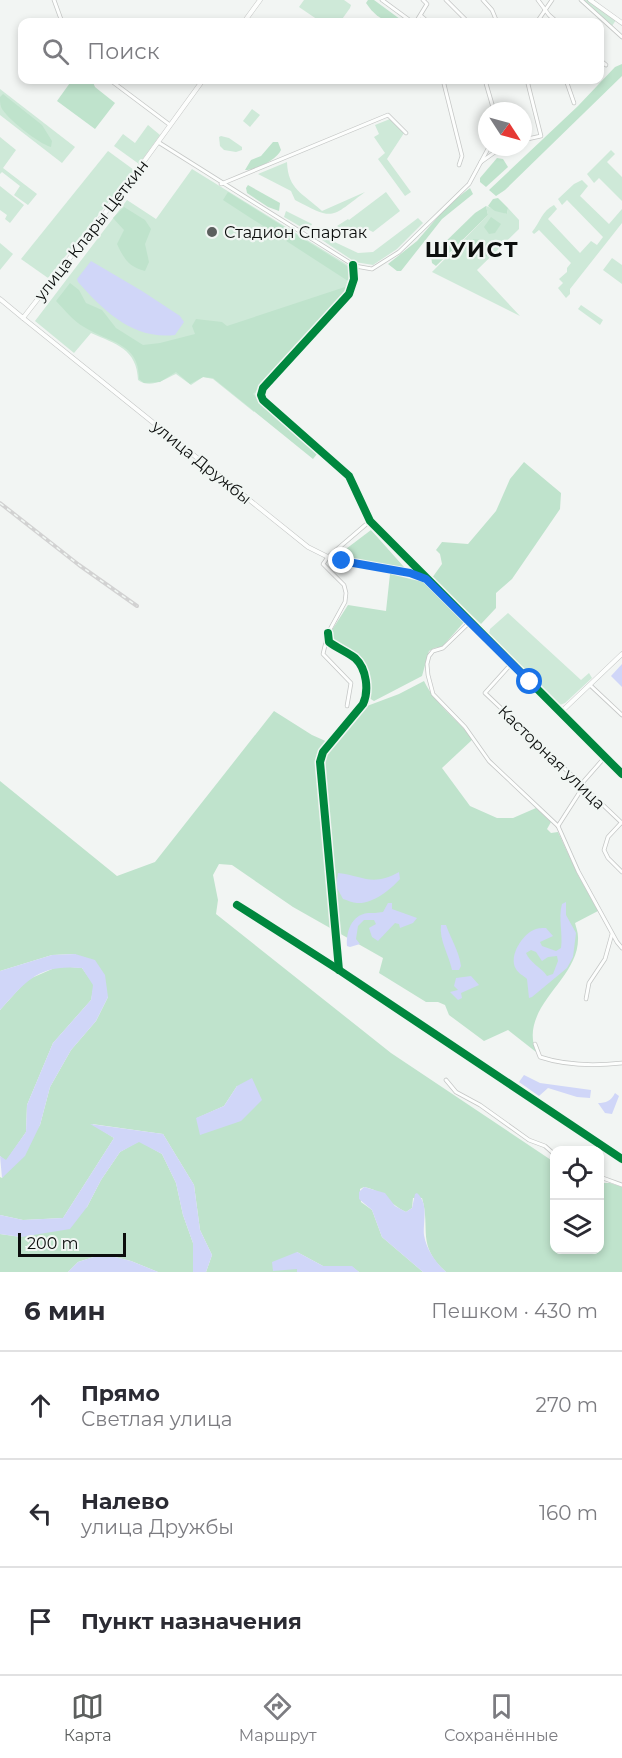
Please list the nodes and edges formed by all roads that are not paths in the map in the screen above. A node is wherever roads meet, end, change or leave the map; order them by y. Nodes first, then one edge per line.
1 (54, 0) edge
2 (260, 0) edge
3 (382, 0) edge
4 (423, 0) edge
5 (446, 0) edge
6 (483, 0) edge
7 (538, 0) edge
8 (552, 0) edge
9 (581, 0) edge
10 (590, 0) edge
11 (544, 9) junction
12 (421, 16) junction
13 (61, 18) edge
14 (247, 18) edge
15 (408, 18) edge
16 (419, 18) edge
17 (423, 18) edge
18 (464, 18) edge
19 (495, 18) edge
20 (539, 18) edge
21 (553, 18) edge
22 (600, 18) edge
23 (604, 21) edge
24 (622, 23) edge
25 (622, 38) edge
26 (115, 84) edge
27 (200, 84) edge
28 (444, 84) edge
29 (486, 84) edge
30 (528, 84) edge
31 (567, 84) edge
32 (491, 102) edge
33 (574, 103) dead end
34 (170, 125) junction
35 (406, 133) dead end
36 (532, 138) edge
37 (158, 142) junction
38 (484, 156) edge
39 (490, 156) edge
40 (480, 163) junction
41 (459, 165) dead end
42 (221, 184) junction
43 (353, 265) junction
44 (0, 299) edge
45 (24, 318) junction
46 (370, 521) junction
47 (328, 557) junction
48 (426, 579) junction
49 (471, 621) junction
50 (328, 633) junction
51 (622, 654) edge
52 (512, 663) junction
53 (591, 686) junction
54 (347, 706) dead end
55 (560, 713) junction
56 (622, 715) edge
57 (605, 757) junction
58 (622, 774) edge
59 (583, 787) junction
60 (622, 823) edge
61 (558, 825) junction
62 (622, 872) edge
63 (237, 905) dead end
64 (612, 934) junction
65 (622, 948) edge
66 (339, 970) junction
67 (586, 999) dead end
68 (535, 1044) dead end
69 (622, 1063) edge
70 (446, 1080) dead end
71 (550, 1150) edge
72 (622, 1160) edge
73 (604, 1178) edge
74 (622, 1185) edge

1 - 13 street
2 - 14 street
3 - 15 street
4 - 12 street
5 - 18 street
6 - 19 street
7 - 11 street
8 - 11 street
9 - 22 street
10 - 24 street
11 - 20 street
11 - 21 street
12 - 16 street
12 - 17 street
23 - 25 street
26 - 34 street
27 - 34 street, улица Клары Цеткин
28 - 41 street
29 - 32 street
30 - 36 street
31 - 33 street
34 - 37 street, улица Клары Цеткин
35 - 42 street
37 - 42 street, улица Клары Цеткин
37 - 45 street, улица Клары Цеткин
38 - 40 street
39 - 40 street
40 - 43 street
42 - 43 street, улица Клары Цеткин
43 - 46 street
44 - 45 street, улица Дружбы
45 - 47 street, улица Дружбы
46 - 47 street
46 - 48 street
47 - 48 street, улица Дружбы
47 - 50 street
48 - 49 street
49 - 52 street
49 - 61 street
50 - 54 street
50 - 66 street
51 - 53 street
52 - 55 street
52 - 59 street, Касторная улица
53 - 55 street
53 - 56 street
55 - 57 street
57 - 58 street
57 - 59 street
59 - 60 street, Касторная улица
59 - 61 street
60 - 62 street
61 - 64 street
63 - 66 street
64 - 65 street
64 - 67 street
66 - 72 street
68 - 69 street
70 - 71 street
73 - 74 street

